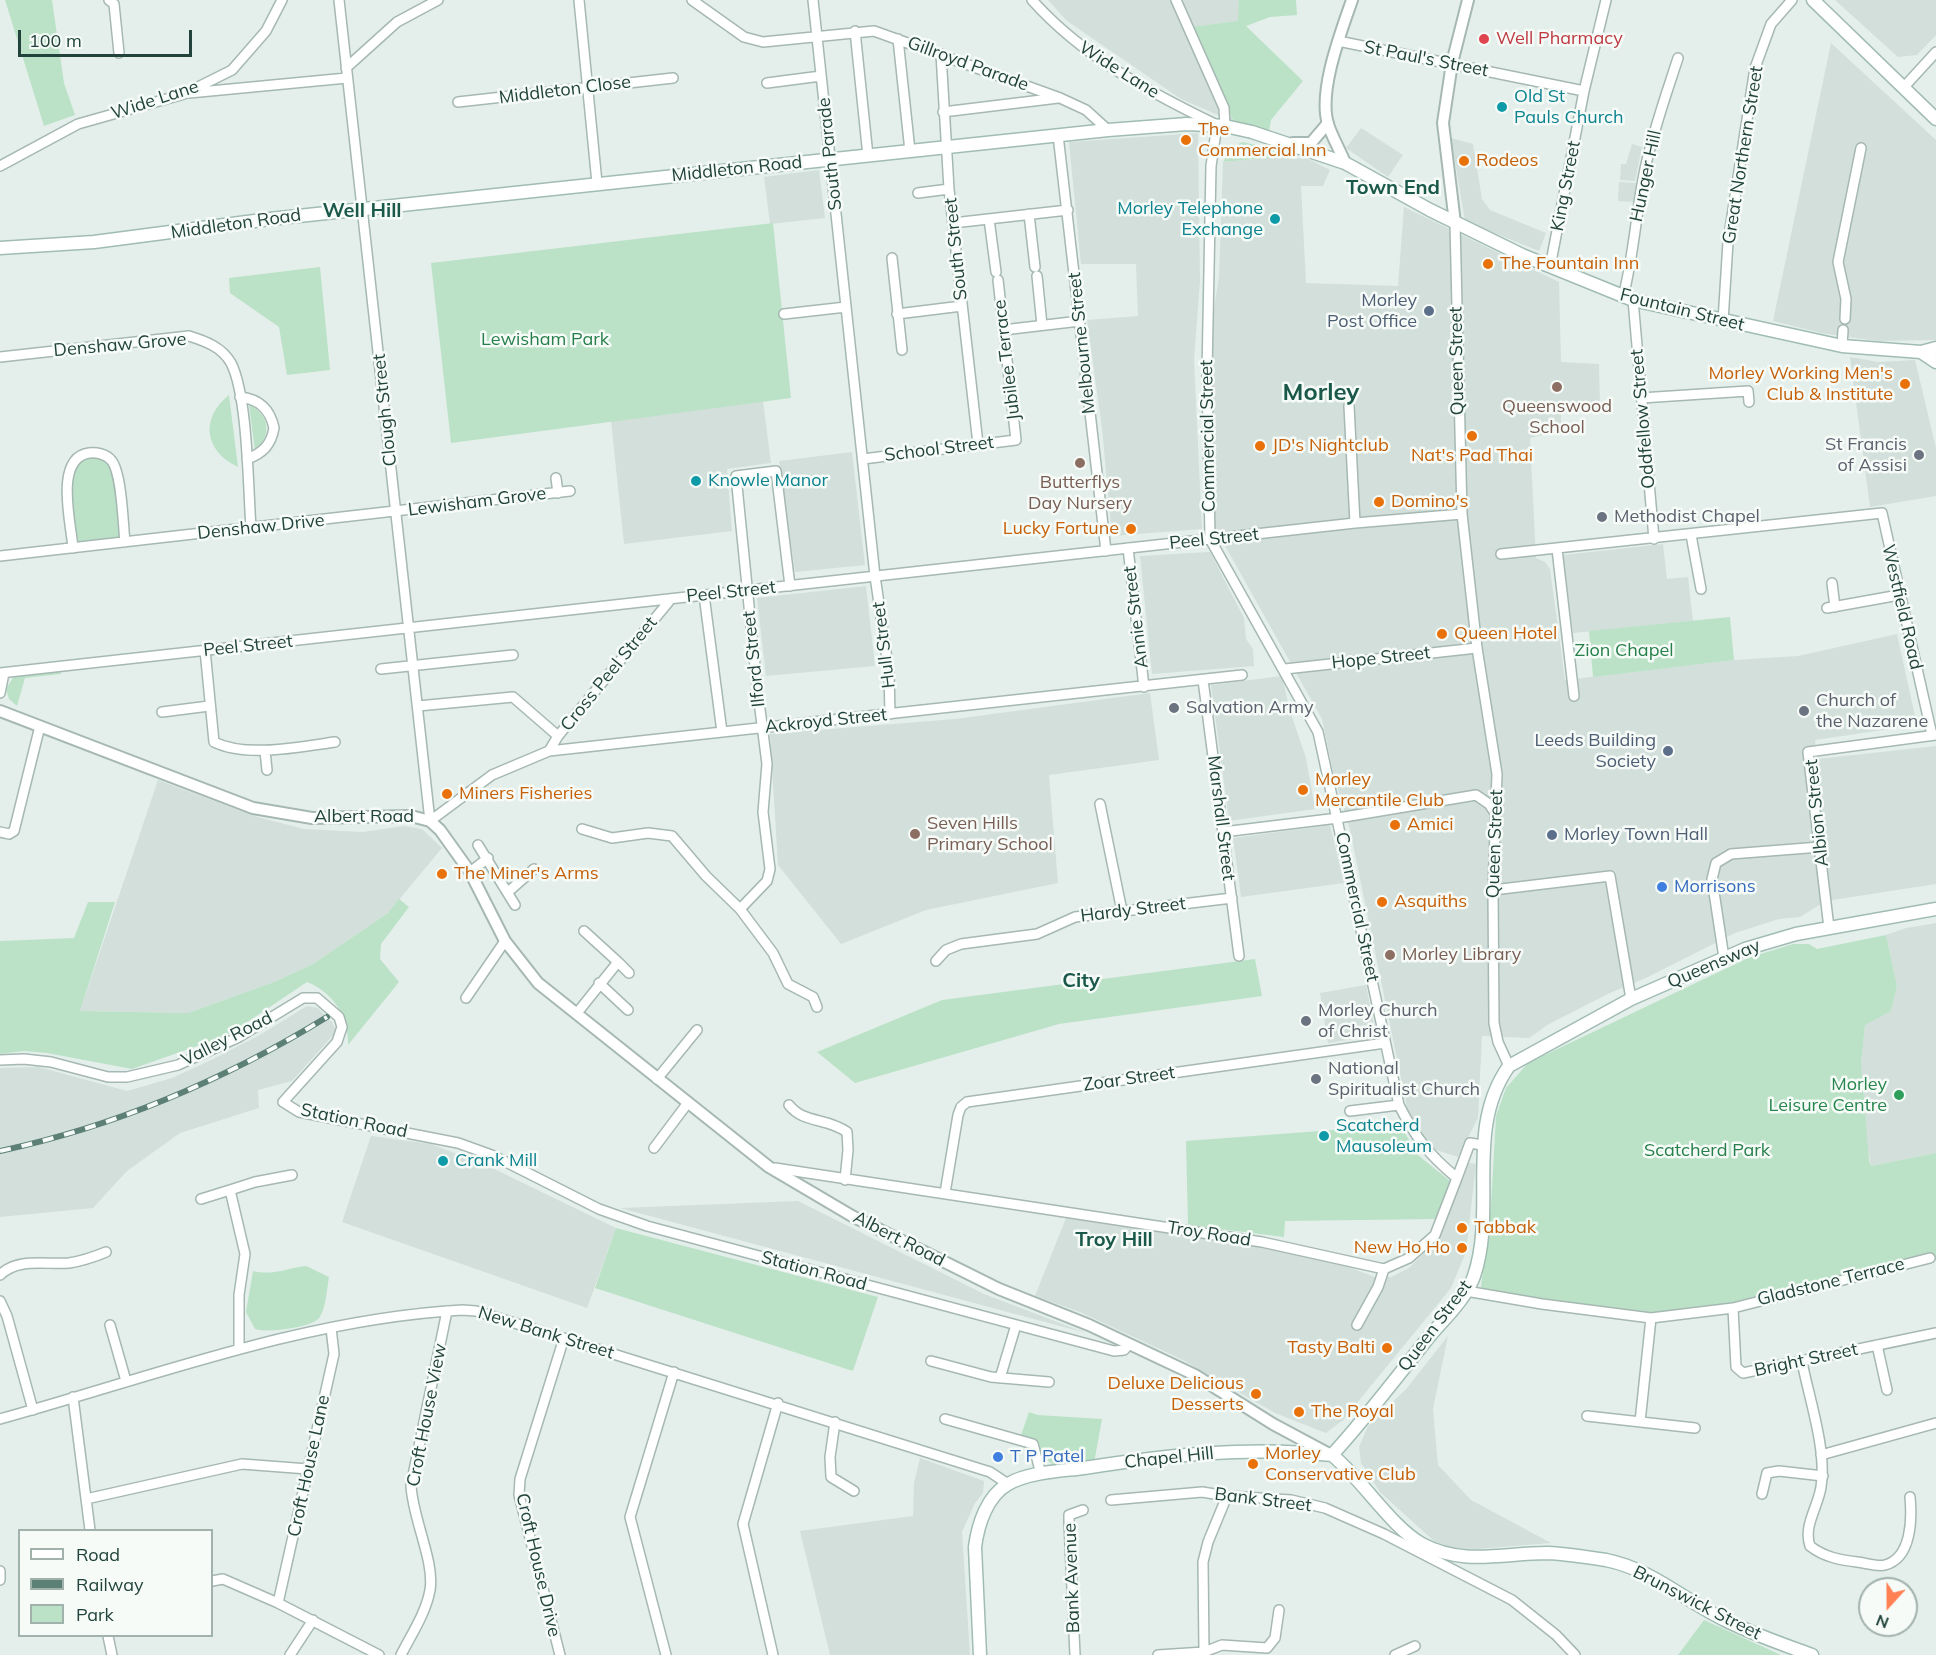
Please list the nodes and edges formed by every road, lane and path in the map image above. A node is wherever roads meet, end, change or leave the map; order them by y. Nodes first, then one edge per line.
1 (282, 0) edge
2 (339, 0) edge
3 (438, 0) edge
4 (579, 0) edge
5 (692, 0) edge
6 (813, 0) edge
7 (1032, 0) edge
8 (1176, 0) edge
9 (1352, 0) edge
10 (1468, 0) edge
11 (1606, 0) edge
12 (1792, 0) edge
13 (1813, 0) edge
14 (114, 1) edge
15 (855, 30) junction
16 (817, 35) junction
17 (898, 39) junction
18 (1338, 41) junction
19 (1936, 52) edge
20 (119, 53) dead end
21 (941, 54) junction
22 (1678, 58) dead end
23 (1452, 63) junction
24 (347, 73) junction
25 (821, 76) junction
26 (672, 78) dead end
27 (767, 83) dead end
28 (588, 86) junction
29 (1904, 87) junction
30 (1584, 91) junction
31 (184, 94) junction
32 (1060, 98) junction
33 (458, 102) dead end
34 (943, 112) junction
35 (1936, 119) edge
36 (1328, 123) junction
37 (1221, 125) junction
38 (1108, 130) junction
39 (1058, 135) junction
40 (1283, 142) junction
41 (946, 147) junction
42 (1861, 148) dead end
43 (910, 152) junction
44 (868, 156) junction
45 (830, 159) junction
46 (1345, 163) junction
47 (0, 166) edge
48 (597, 183) junction
49 (949, 189) junction
50 (918, 193) dead end
51 (362, 209) junction
52 (1068, 210) junction
53 (1029, 214) junction
54 (990, 219) junction
55 (953, 223) junction
56 (1455, 223) junction
57 (0, 248) edge
58 (892, 258) dead end
59 (1550, 267) junction
60 (1628, 298) junction
61 (962, 306) junction
62 (846, 307) junction
63 (784, 314) dead end
64 (897, 314) junction
65 (1845, 319) dead end
66 (1080, 321) junction
67 (1723, 321) junction
68 (1042, 325) junction
69 (1004, 330) junction
70 (1843, 330) dead end
71 (1842, 346) junction
72 (1936, 348) edge
73 (902, 350) dead end
74 (1921, 352) junction
75 (0, 357) edge
76 (1936, 362) edge
77 (240, 397) junction
78 (1641, 398) junction
79 (1749, 402) dead end
80 (1349, 406) dead end
81 (1016, 440) joint
82 (978, 444) junction
83 (247, 459) junction
84 (863, 459) junction
85 (556, 478) dead end
86 (570, 491) dead end
87 (558, 493) junction
88 (396, 512) junction
89 (1462, 514) junction
90 (1355, 523) junction
91 (251, 528) junction
92 (1691, 535) junction
93 (1210, 539) junction
94 (1654, 539) junction
95 (125, 543) junction
96 (73, 548) junction
97 (1128, 548) junction
98 (1557, 549) junction
99 (1106, 551) junction
100 (1501, 554) dead end
101 (0, 556) edge
102 (875, 576) junction
103 (1832, 584) dead end
104 (790, 586) junction
105 (1701, 589) dead end
106 (747, 591) junction
107 (704, 595) junction
108 (1899, 595) junction
109 (671, 599) junction
110 (410, 628) junction
111 (1477, 648) junction
112 (205, 651) junction
113 (513, 655) dead end
114 (413, 666) junction
115 (381, 669) dead end
116 (1285, 669) junction
117 (2, 673) edge
118 (1242, 675) dead end
119 (1203, 680) junction
120 (1144, 687) junction
121 (0, 693) edge
122 (1574, 696) dead end
123 (209, 706) junction
124 (418, 706) junction
125 (0, 711) edge
126 (162, 712) dead end
127 (890, 714) junction
128 (40, 726) junction
129 (762, 727) junction
130 (722, 732) junction
131 (1934, 735) edge
132 (558, 736) junction
133 (335, 742) dead end
134 (265, 751) junction
135 (549, 751) junction
136 (267, 770) dead end
137 (1100, 804) dead end
138 (1495, 813) junction
139 (1338, 818) junction
140 (430, 821) junction
141 (582, 829) dead end
142 (0, 832) edge
143 (1223, 832) junction
144 (478, 845) dead end
145 (1820, 847) junction
146 (488, 858) junction
147 (534, 870) dead end
148 (470, 872) junction
149 (1493, 890) junction
150 (508, 892) junction
151 (1232, 898) junction
152 (515, 905) dead end
153 (740, 909) junction
154 (1936, 909) edge
155 (1122, 911) junction
156 (1829, 928) junction
157 (584, 932) dead end
158 (505, 940) junction
159 (1239, 956) dead end
160 (1724, 958) junction
161 (936, 961) dead end
162 (618, 962) junction
163 (629, 973) dead end
164 (599, 983) junction
165 (466, 998) dead end
166 (1631, 999) junction
167 (817, 1007) dead end
168 (628, 1010) dead end
169 (577, 1014) junction
170 (697, 1030) dead end
171 (1385, 1043) junction
172 (0, 1060) edge
173 (1509, 1066) junction
174 (657, 1079) junction
175 (283, 1102) joint
176 (687, 1104) junction
177 (1399, 1105) junction
178 (789, 1106) dead end
179 (1350, 1111) dead end
180 (1482, 1145) junction
181 (654, 1148) dead end
182 (769, 1167) junction
183 (292, 1175) dead end
184 (1457, 1178) junction
185 (845, 1180) junction
186 (230, 1190) junction
187 (945, 1193) junction
188 (201, 1199) dead end
189 (106, 1252) dead end
190 (1930, 1258) dead end
191 (1384, 1269) junction
192 (0, 1275) edge
193 (1466, 1291) junction
194 (0, 1301) edge
195 (1733, 1308) junction
196 (447, 1311) junction
197 (1651, 1318) junction
198 (110, 1325) dead end
199 (1016, 1325) junction
200 (1357, 1325) dead end
201 (332, 1328) junction
202 (1936, 1333) edge
203 (564, 1338) junction
204 (1129, 1344) junction
205 (1877, 1345) junction
206 (239, 1349) junction
207 (931, 1361) dead end
208 (1802, 1362) junction
209 (674, 1372) junction
210 (1000, 1378) junction
211 (126, 1381) junction
212 (1049, 1382) dead end
213 (1887, 1390) dead end
214 (73, 1397) junction
215 (778, 1403) junction
216 (33, 1410) junction
217 (1587, 1416) dead end
218 (0, 1419) edge
219 (945, 1419) dead end
220 (835, 1422) junction
221 (1640, 1422) junction
222 (1936, 1423) edge
223 (1695, 1428) dead end
224 (1332, 1455) junction
225 (1821, 1455) junction
226 (308, 1469) junction
227 (1041, 1474) junction
228 (1823, 1476) junction
229 (1008, 1484) junction
230 (854, 1491) dead end
231 (1762, 1494) dead end
232 (1227, 1496) junction
233 (1910, 1497) dead end
234 (86, 1499) junction
235 (1111, 1500) dead end
236 (1083, 1510) dead end
237 (90, 1529) edge
238 (1441, 1558) junction
239 (0, 1571) edge
240 (0, 1580) edge
241 (213, 1581) edge
242 (278, 1603) junction
243 (1279, 1610) dead end
244 (313, 1620) junction
245 (108, 1637) edge
246 (1415, 1646) dead end
247 (1204, 1652) junction
248 (112, 1655) edge
249 (290, 1655) edge
250 (379, 1655) edge
251 (401, 1655) edge
252 (560, 1655) edge
253 (666, 1655) edge
254 (773, 1655) edge
255 (980, 1655) edge
256 (1075, 1655) edge
257 (1158, 1655) edge
258 (1395, 1655) edge
259 (1575, 1655) edge
260 (1812, 1655) edge

1 - 31 street, Wide Lane
2 - 24 street, Clough Street
3 - 24 street
4 - 28 street
5 - 16 street, Gillroyd Parade
6 - 16 street, South Parade
7 - 37 street, Wide Lane
8 - 37 street, Commercial Street
9 - 18 street
10 - 23 street
11 - 30 street, King Street
12 - 67 street, Great Northern Street
13 - 29 main road
14 - 20 street
15 - 16 street, Gillroyd Parade
15 - 17 street, Gillroyd Parade
15 - 44 street
16 - 25 street, South Parade
17 - 21 street, Gillroyd Parade
17 - 43 street
18 - 23 street, St Paul's Street
18 - 36 street
19 - 29 street
21 - 32 street, Gillroyd Parade
21 - 34 street, South Street
22 - 60 street, Hunger Hill
23 - 30 street, St Paul's Street
23 - 56 street
24 - 31 street
24 - 51 street, Clough Street
25 - 27 street
25 - 45 street, South Parade
26 - 28 street, Middleton Close
28 - 33 street, Middleton Close
28 - 48 street
29 - 35 main road
30 - 59 street, King Street
31 - 47 street, Wide Lane
32 - 34 street
32 - 38 street, Gillroyd Parade
34 - 41 street, South Street
36 - 40 street
36 - 46 street
37 - 38 main road, Middleton Road
37 - 40 main road, Middleton Road
37 - 93 street, Commercial Street
38 - 39 main road, Middleton Road
39 - 41 main road, Middleton Road
39 - 52 street, Melbourne Street
40 - 46 main road, Middleton Road
41 - 43 main road, Middleton Road
41 - 49 street, South Street
42 - 65 street
43 - 44 main road, Middleton Road
44 - 45 main road, Middleton Road
45 - 48 main road, Middleton Road
45 - 62 street, South Parade
46 - 56 main road, Middleton Road
48 - 51 main road, Middleton Road
49 - 50 street
49 - 55 street, South Street
51 - 57 main road, Middleton Road
51 - 88 street, Clough Street
52 - 53 street
52 - 66 street, Melbourne Street
53 - 54 street
53 - 68 street
54 - 55 street
54 - 69 street, Jubilee Terrace
55 - 61 street, South Street
56 - 59 main road, Fountain Street
56 - 89 street, Queen Street
58 - 64 street
59 - 60 main road, Fountain Street
60 - 67 main road, Fountain Street
60 - 78 street, Oddfellow Street
61 - 64 street
61 - 82 street, South Street
62 - 63 street
62 - 84 street, South Parade
64 - 73 street
66 - 68 street
66 - 99 street, Melbourne Street
67 - 71 main road, Fountain Street
68 - 69 street
69 - 81 street, Jubilee Terrace
70 - 71 street
71 - 74 main road, Fountain Street
72 - 74 main road, Fountain Street
74 - 76 main road, Fountain Street
75 - 77 street, Denshaw Grove
77 - 83 street, Denshaw Grove
77 - 83 street
78 - 79 street
78 - 94 street, Oddfellow Street
80 - 90 street
81 - 82 street, School Street
82 - 84 street, School Street
83 - 91 street, Denshaw Grove
84 - 102 street, South Parade
85 - 87 street, Lewisham Grove
86 - 87 street, Lewisham Grove
87 - 88 street, Lewisham Grove
88 - 91 street, Denshaw Drive
88 - 110 street, Clough Street
89 - 90 street, Peel Street
89 - 111 street, Queen Street
90 - 93 street, Peel Street
91 - 95 street, Denshaw Drive
92 - 94 street
92 - 105 street
92 - 108 street, Westfield Road
93 - 97 street, Peel Street
93 - 116 street, Commercial Street
94 - 98 street
95 - 96 street, Denshaw Drive
95 - 96 street
96 - 101 street, Denshaw Drive
97 - 99 street, Peel Street
97 - 120 street, Annie Street
98 - 100 street
98 - 122 street
99 - 102 street, Peel Street
102 - 104 street, Peel Street
102 - 127 street, Hull Street
103 - 108 street
104 - 106 street, Peel Street
104 - 106 street, Ilford Street
106 - 107 street, Peel Street
106 - 129 street, Ilford Street
107 - 109 street, Peel Street
107 - 130 street
108 - 131 street, Westfield Road
109 - 110 street, Peel Street
109 - 132 street, Cross Peel Street
110 - 112 street, Peel Street
110 - 114 street, Clough Street
111 - 116 street, Hope Street
111 - 138 street, Queen Street
112 - 117 street, Peel Street
112 - 123 street
113 - 114 street
114 - 115 street
114 - 124 street, Clough Street
116 - 139 street, Commercial Street
117 - 121 street
118 - 119 street, Ackroyd Street
119 - 120 street, Ackroyd Street
119 - 143 street, Marshall Street
120 - 127 street, Ackroyd Street
123 - 126 street
123 - 134 street
124 - 132 street
124 - 140 street, Clough Street
125 - 128 street, Albert Road
127 - 129 street, Ackroyd Street
128 - 140 street, Albert Road
128 - 142 street
129 - 130 street, Ackroyd Street
129 - 153 street, Ilford Street
130 - 135 street, Ackroyd Street
131 - 145 street, Albion Street
132 - 135 street, Cross Peel Street
133 - 134 street
134 - 136 street
135 - 140 street, Ackroyd Street
137 - 155 street
138 - 139 street
138 - 149 street, Queen Street
139 - 143 street
139 - 171 street, Commercial Street
140 - 148 street, Albert Road
141 - 153 street
143 - 151 street, Marshall Street
144 - 146 street
145 - 156 street, Albion Street
145 - 160 street
146 - 148 street
146 - 150 street
147 - 150 street
148 - 158 street, Albert Road
149 - 166 street
149 - 173 street, Queen Street
150 - 152 street
151 - 155 street, Hardy Street
151 - 159 street, Marshall Street
153 - 167 street
154 - 156 main road, Queensway
155 - 161 street, Hardy Street
156 - 160 main road, Queensway
157 - 162 street
158 - 165 street
158 - 169 street, Albert Road
160 - 166 main road, Queensway
162 - 163 street
162 - 164 street
164 - 168 street
164 - 169 street
166 - 173 main road, Queensway
169 - 174 street, Albert Road
170 - 174 street
171 - 177 street, Commercial Street
171 - 187 street, Zoar Street
172 - 175 street, Valley Road
173 - 180 main road, Queen Street
174 - 176 street, Albert Road
175 - 199 street, Station Road
176 - 181 street
176 - 182 street, Albert Road
177 - 179 street
177 - 184 street, Commercial Street
178 - 185 street
180 - 184 street
180 - 193 main road, Queen Street
182 - 185 street, Troy Road
182 - 204 street, Albert Road
183 - 186 street
184 - 191 street
185 - 187 street, Troy Road
186 - 188 street
186 - 206 street
187 - 191 street, Troy Road
189 - 192 street
190 - 195 street, Gladstone Terrace
191 - 200 street
193 - 197 street, Gladstone Terrace
193 - 224 main road, Queen Street
194 - 216 street
195 - 197 street, Gladstone Terrace
195 - 208 street, Bright Street
196 - 201 street, New Bank Street
196 - 203 street, New Bank Street
196 - 251 street, Croft House View
197 - 221 street
198 - 211 street
199 - 204 street, Station Road
199 - 210 street
201 - 206 street, New Bank Street
201 - 226 street, Croft House Lane
202 - 205 street, Bright Street
203 - 209 street, New Bank Street
203 - 252 street, Croft House Drive
204 - 224 street
205 - 208 street, Bright Street
205 - 213 street
206 - 211 street, New Bank Street
207 - 210 street
208 - 225 street
209 - 215 street, New Bank Street
209 - 253 street
210 - 212 street
211 - 214 street, New Bank Street
214 - 216 street, New Bank Street
214 - 234 street
215 - 220 street, New Bank Street
215 - 254 street
216 - 218 street, New Bank Street
217 - 221 street
219 - 227 street
220 - 229 street, New Bank Street
220 - 230 street
221 - 223 street
222 - 225 street
224 - 227 main road, Chapel Hill
224 - 238 main road, Brunswick Street
225 - 228 street
226 - 234 street
226 - 242 street, Croft House Lane
227 - 229 main road, Chapel Hill
228 - 231 street
228 - 233 street
229 - 255 main road
232 - 235 street, Bank Street
232 - 238 street, Bank Street
232 - 247 street
234 - 237 street
236 - 256 street, Bank Avenue
238 - 259 street, Bank Street
238 - 260 main road, Brunswick Street
239 - 240 street
241 - 242 street
242 - 244 street
243 - 247 street
244 - 249 street
244 - 250 street
245 - 248 street
246 - 258 street
247 - 257 street

